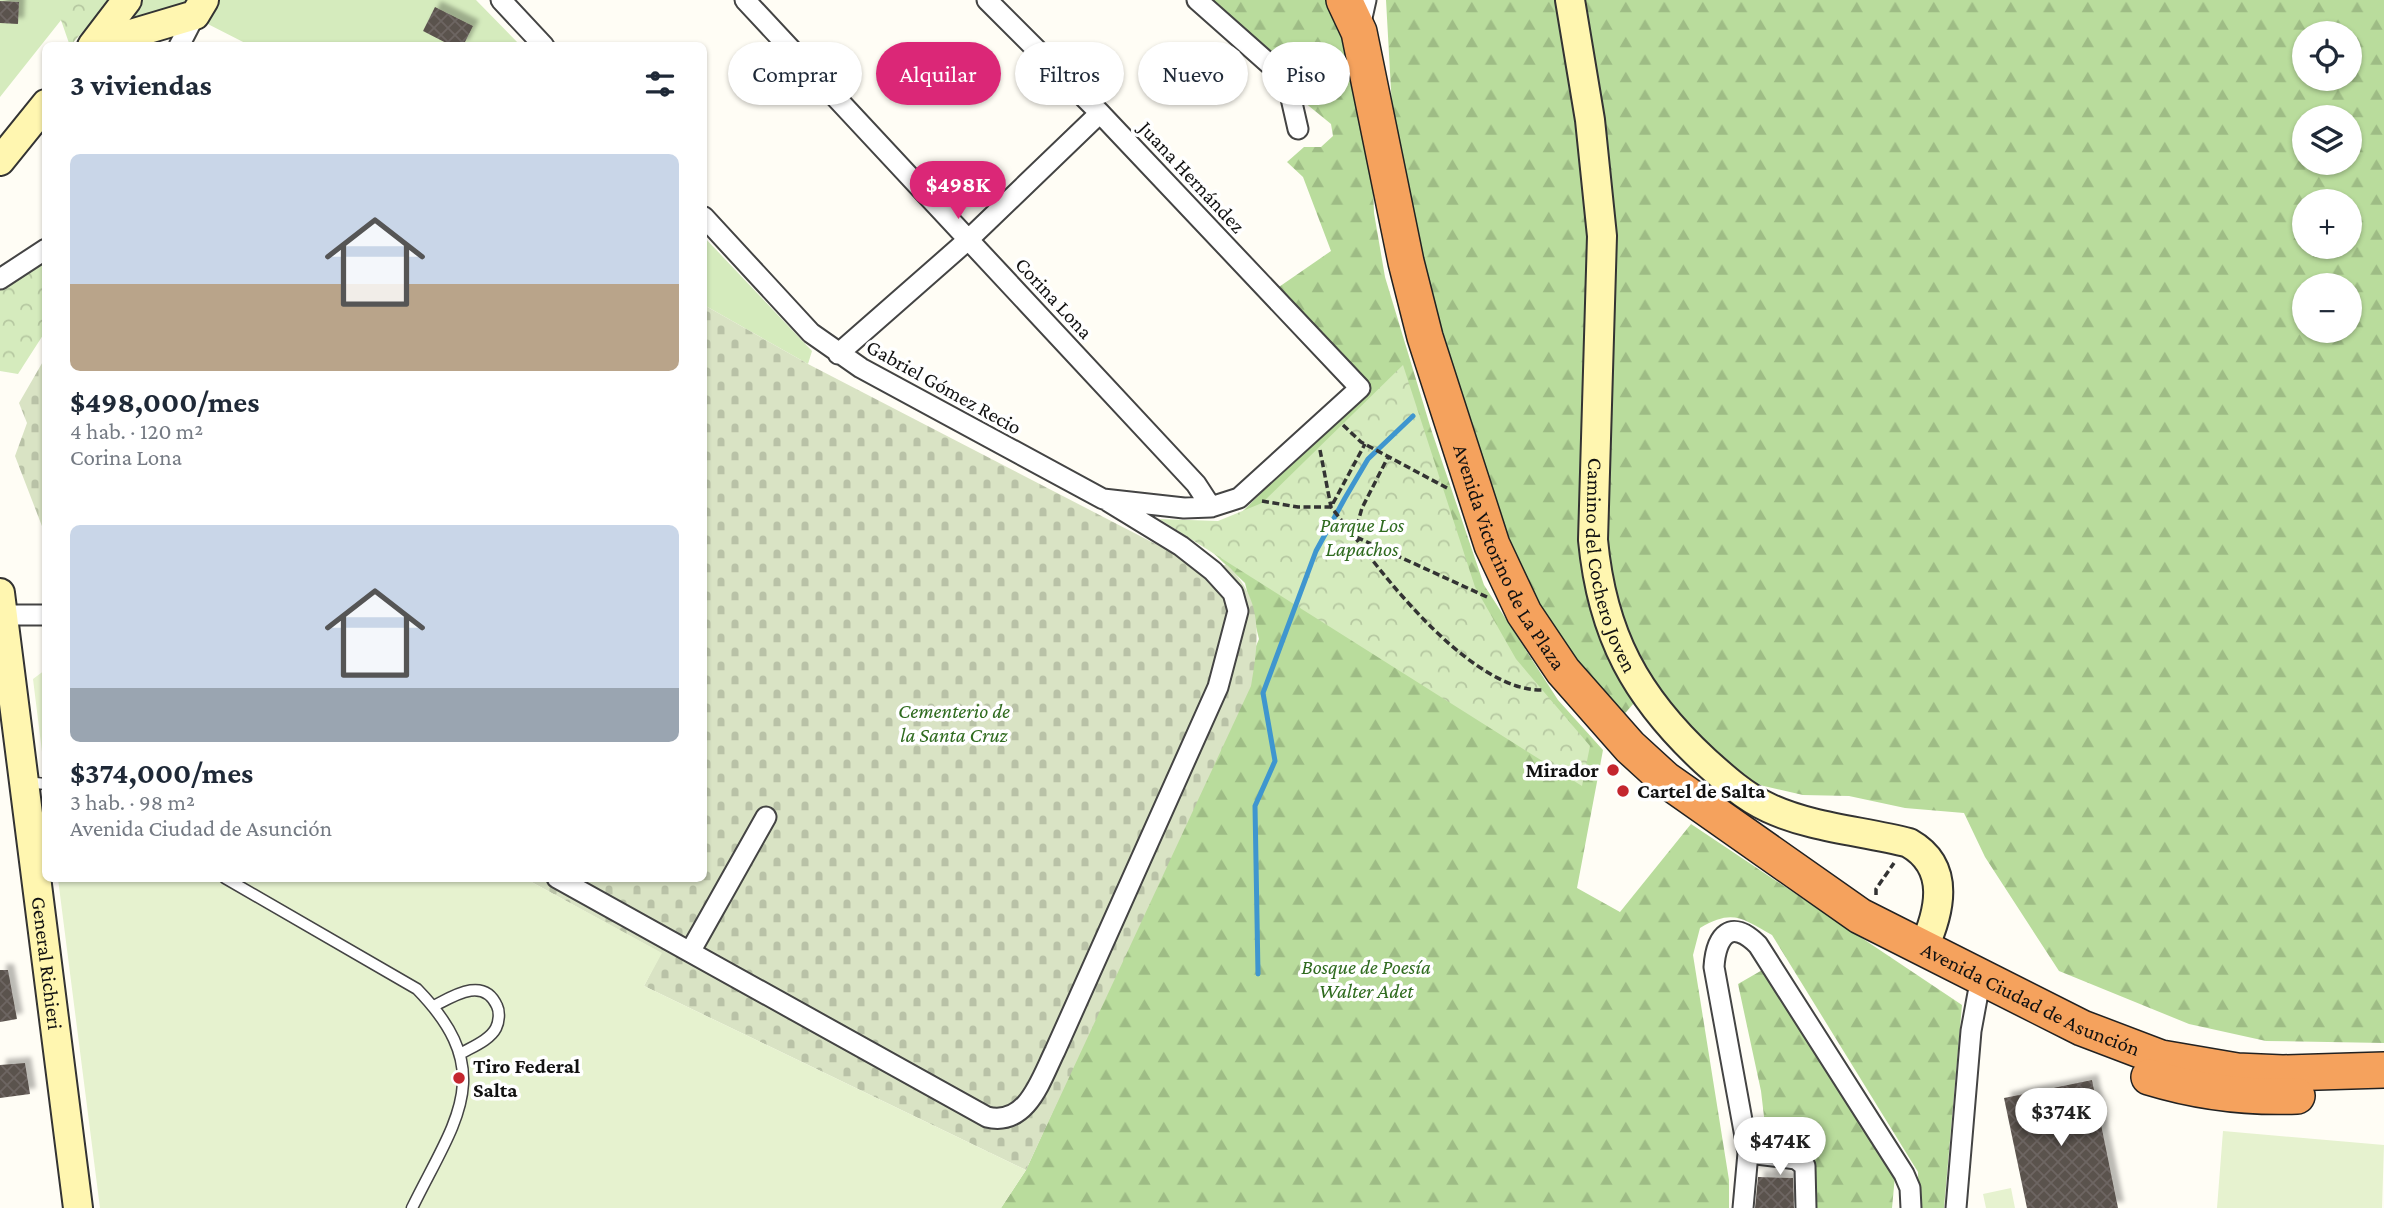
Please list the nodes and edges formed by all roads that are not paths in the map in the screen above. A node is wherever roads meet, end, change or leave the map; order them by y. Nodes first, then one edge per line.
1 (127, 0) edge
2 (501, 0) edge
3 (745, 0) edge
4 (987, 0) edge
5 (1197, 0) edge
6 (1344, 0) edge
7 (1570, 0) edge
8 (200, 7) edge
9 (1363, 16) edge
10 (95, 42) edge
11 (108, 42) edge
12 (181, 42) edge
13 (540, 42) edge
14 (42, 109) edge
15 (1100, 113) junction
16 (1298, 129) dead end
17 (0, 161) edge
18 (707, 221) edge
19 (969, 239) junction
20 (42, 252) edge
21 (0, 279) edge
22 (838, 354) junction
23 (1103, 499) junction
24 (1211, 508) junction
25 (2, 604) edge
26 (42, 614) edge
27 (34, 783) edge
28 (765, 817) dead end
29 (42, 860) edge
30 (44, 882) edge
31 (232, 882) edge
32 (564, 882) edge
33 (1923, 949) junction
34 (690, 952) junction
35 (1978, 993) junction
36 (434, 1006) junction
37 (460, 1054) junction
38 (2384, 1070) edge
39 (2384, 1093) edge
40 (1748, 1153) junction
41 (78, 1208) edge
42 (412, 1208) edge
43 (1743, 1208) edge
44 (1806, 1208) edge
45 (1911, 1208) edge
46 (1956, 1208) edge

1 - 10 street
2 - 13 street
3 - 19 street, Corina Lona
4 - 15 street, Juana Hernández
5 - 16 street
6 - 9 highway, Avenida Victorino de La Plaza
7 - 33 street, Camino del Cochero Joven
8 - 11 street
8 - 12 street
9 - 33 highway, Avenida Victorino de La Plaza
14 - 17 street
15 - 19 street
15 - 24 street, Juana Hernández
18 - 22 street, Gabriel Gómez Recio
19 - 22 street
19 - 24 street, Corina Lona
20 - 21 street
22 - 23 street, Gabriel Gómez Recio
23 - 24 street, Gabriel Gómez Recio
23 - 34 street
25 - 26 street
25 - 27 street, General Richieri
27 - 29 street, General Richieri
28 - 34 street
30 - 41 street, General Richieri
31 - 36 lane
32 - 34 street
33 - 35 highway, Avenida Ciudad de Asunción
33 - 38 highway, Avenida Ciudad de Asunción
35 - 39 highway, Avenida Ciudad de Asunción
35 - 46 street
36 - 37 lane
36 - 37 lane
37 - 42 lane
40 - 43 street
40 - 44 street
40 - 45 street

